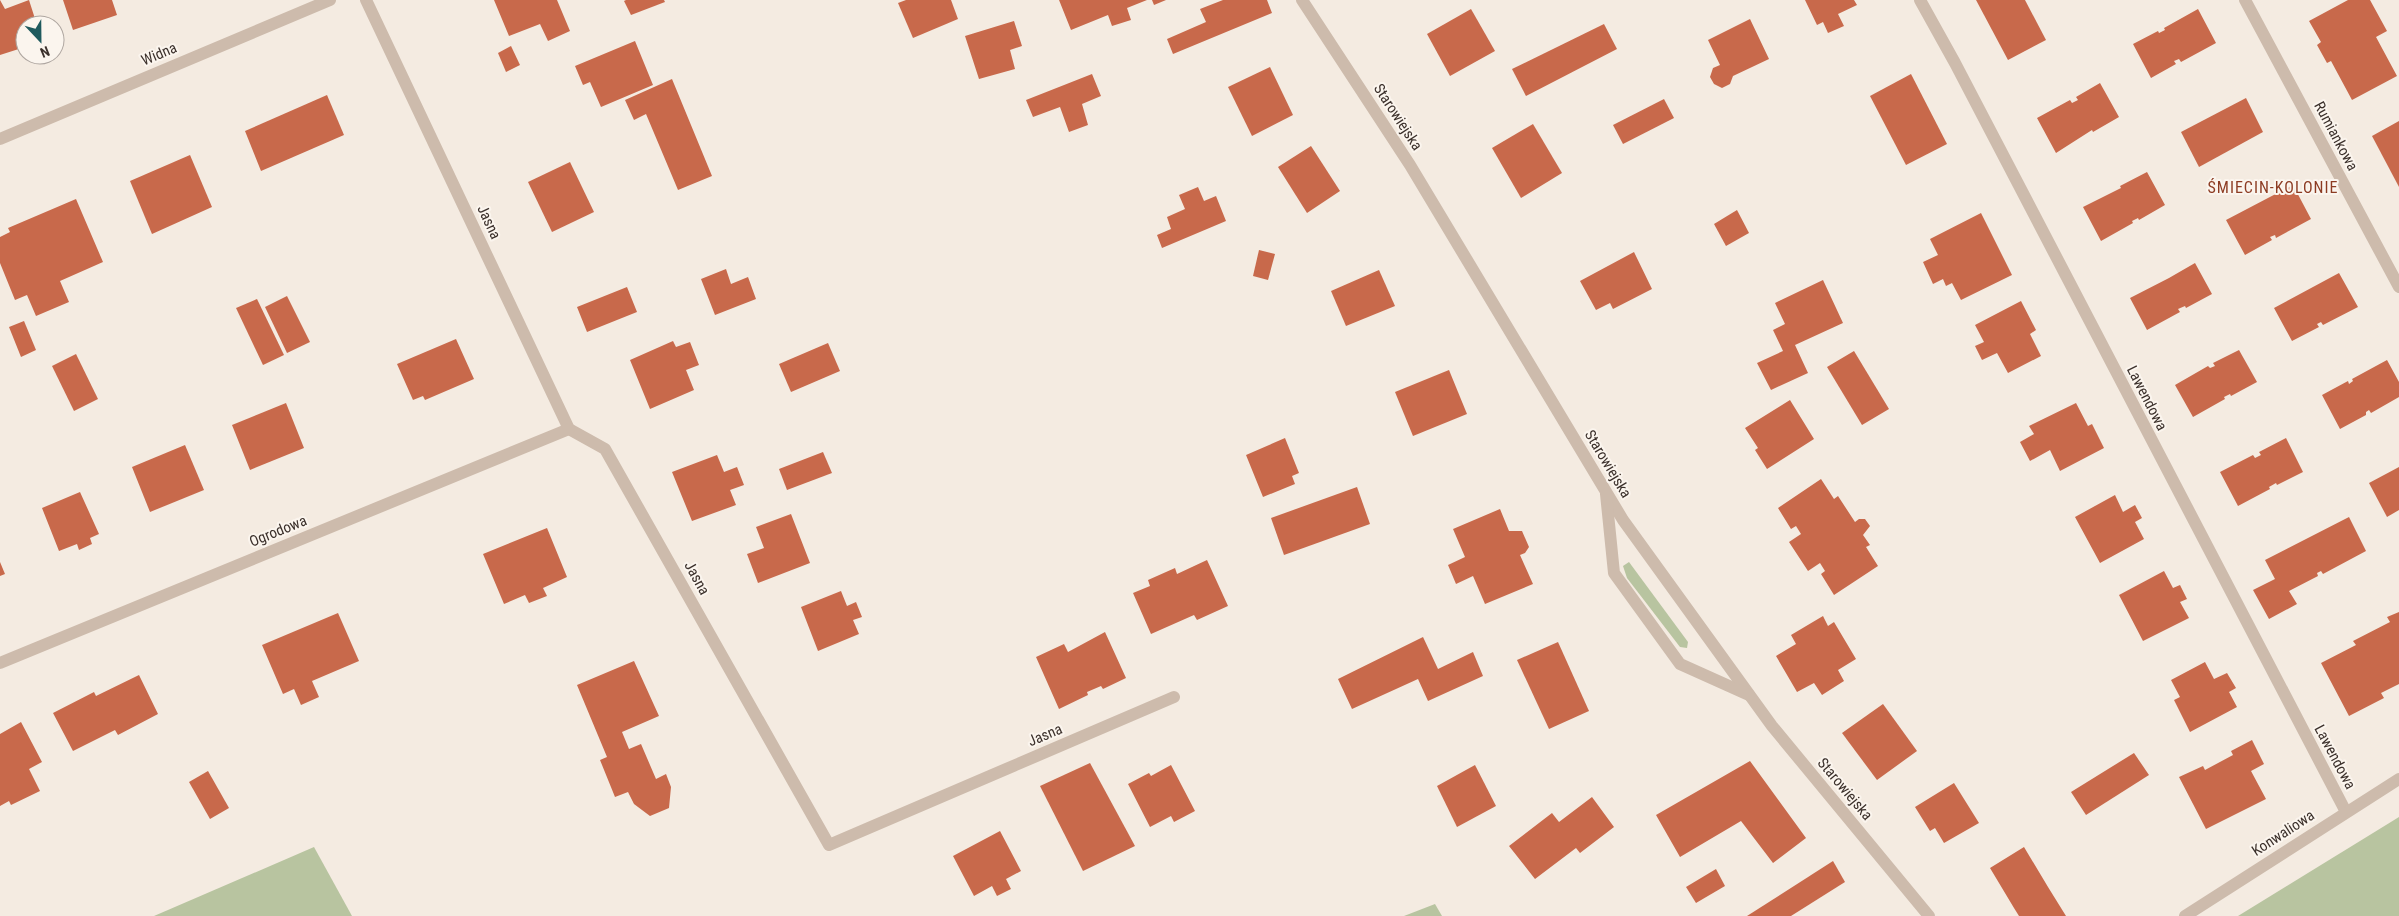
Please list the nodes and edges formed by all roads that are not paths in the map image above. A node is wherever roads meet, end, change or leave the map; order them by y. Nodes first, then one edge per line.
1 (330, 0) edge
2 (366, 0) edge
3 (1302, 0) edge
4 (1920, 0) edge
5 (2245, 0) edge
6 (0, 139) edge
7 (2399, 287) edge
8 (569, 429) junction
9 (1606, 492) junction
10 (0, 663) edge
11 (1751, 696) junction
12 (1174, 697) dead end
13 (2399, 779) edge
14 (2346, 812) junction
15 (1929, 916) edge
16 (2185, 916) edge

1 - 6 street, Widna
2 - 8 street, Jasna
3 - 9 street, Starowiejska
4 - 14 street, Lawendowa
5 - 7 street, Rumiankowa
8 - 10 street, Ogrodowa
8 - 12 street, Jasna
9 - 11 street, Starowiejska
9 - 11 street
11 - 15 street, Starowiejska
13 - 14 street, Konwaliowa
14 - 16 street, Konwaliowa

